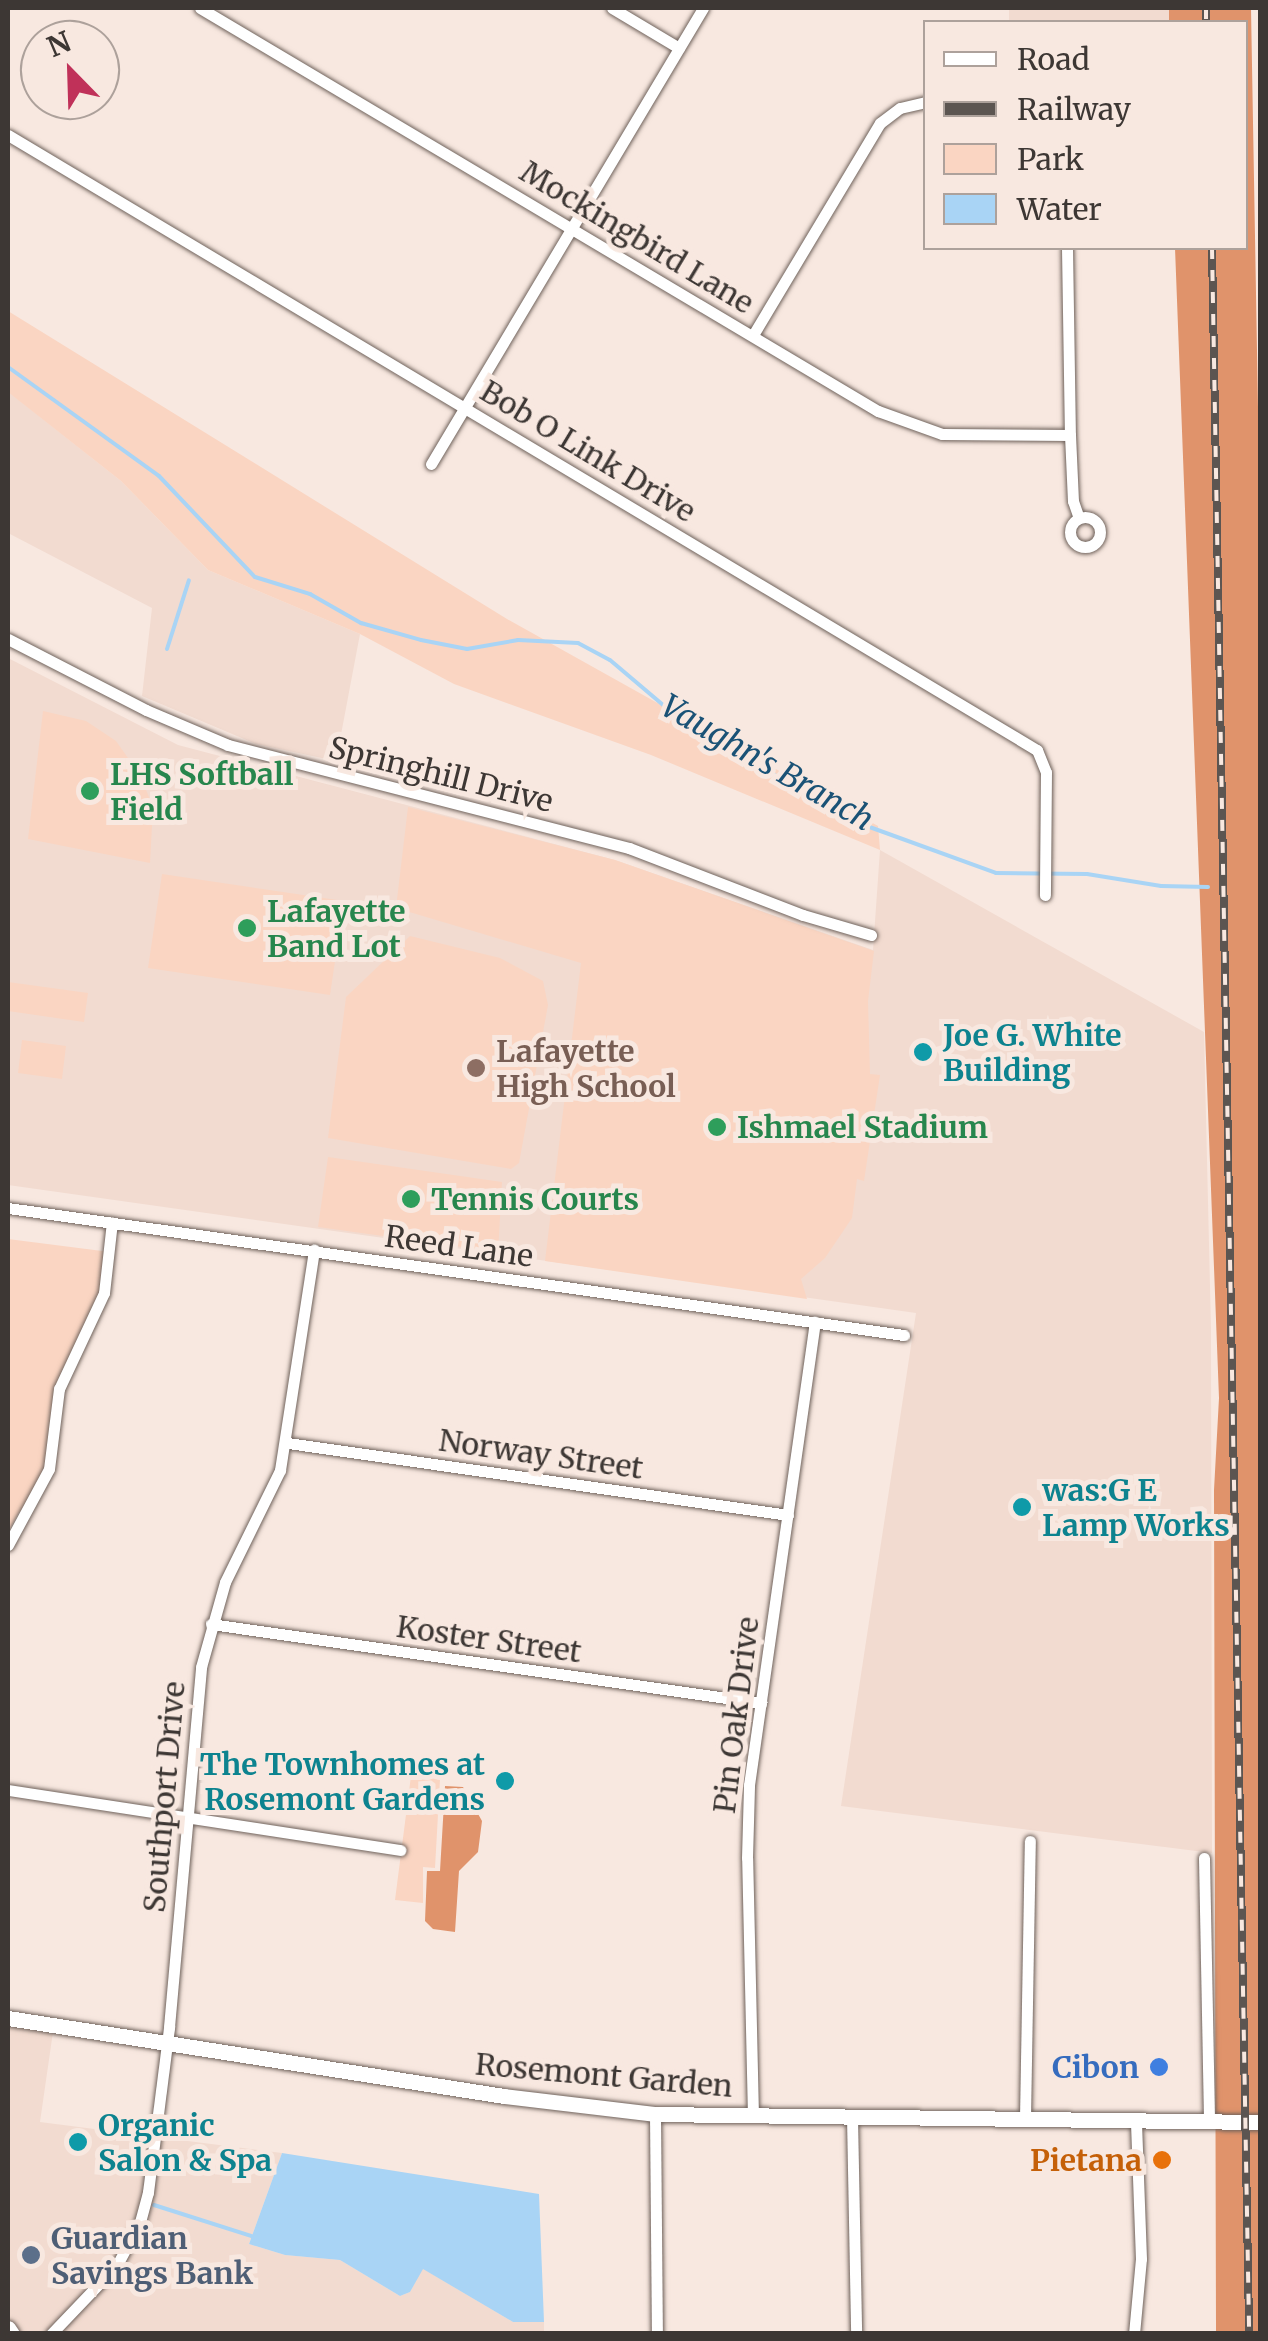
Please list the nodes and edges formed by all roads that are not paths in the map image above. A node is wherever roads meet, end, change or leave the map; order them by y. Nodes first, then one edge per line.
1 (200, 8) edge
2 (612, 8) edge
3 (703, 8) edge
4 (679, 48) junction
5 (923, 103) edge
6 (8, 135) edge
7 (573, 228) junction
8 (1066, 250) edge
9 (752, 335) junction
10 (467, 408) junction
11 (1070, 435) junction
12 (431, 464) dead end
13 (1079, 518) dead end
14 (8, 639) edge
15 (1045, 896) dead end
16 (871, 935) dead end
17 (8, 1208) edge
18 (112, 1222) junction
19 (314, 1250) junction
20 (815, 1322) junction
21 (904, 1335) dead end
22 (288, 1442) junction
23 (788, 1515) junction
24 (8, 1546) edge
25 (210, 1624) junction
26 (761, 1703) junction
27 (8, 1790) edge
28 (185, 1815) junction
29 (1030, 1841) dead end
30 (400, 1850) dead end
31 (1204, 1858) dead end
32 (8, 2018) edge
33 (166, 2043) junction
34 (655, 2114) junction
35 (754, 2116) junction
36 (852, 2117) junction
37 (1025, 2118) junction
38 (1136, 2120) junction
39 (1210, 2121) junction
40 (1260, 2122) edge
41 (51, 2334) edge
42 (657, 2334) edge
43 (856, 2334) edge
44 (1134, 2334) edge

1 - 7 street, Mockingbird Lane
2 - 4 street
3 - 4 street
4 - 7 street
5 - 9 street
6 - 10 street, Bob O Link Drive
7 - 9 street, Mockingbird Lane
7 - 10 street
8 - 11 street
9 - 11 street, Mockingbird Lane
10 - 12 street
10 - 15 street, Bob O Link Drive
11 - 13 street
14 - 16 street, Springhill Drive
17 - 18 street, Reed Lane
18 - 19 street, Reed Lane
18 - 24 street
19 - 20 street, Reed Lane
19 - 22 street, Southport Drive
20 - 21 street, Reed Lane
20 - 23 street, Pin Oak Drive
22 - 23 street, Norway Street
22 - 25 street, Southport Drive
23 - 26 street, Pin Oak Drive
25 - 26 street, Koster Street
25 - 28 street, Southport Drive
26 - 35 street, Pin Oak Drive
27 - 28 street
28 - 30 street
28 - 33 street, Southport Drive
29 - 37 street
31 - 39 street
32 - 33 street, Rosemont Garden
33 - 34 street, Rosemont Garden
33 - 41 street, Southport Drive
34 - 35 street, Rosemont Garden
34 - 42 street
35 - 36 street, Rosemont Garden
36 - 37 street, Rosemont Garden
36 - 43 street
37 - 38 street, Rosemont Garden
38 - 39 street, Rosemont Garden
38 - 44 street
39 - 40 street, Rosemont Garden

